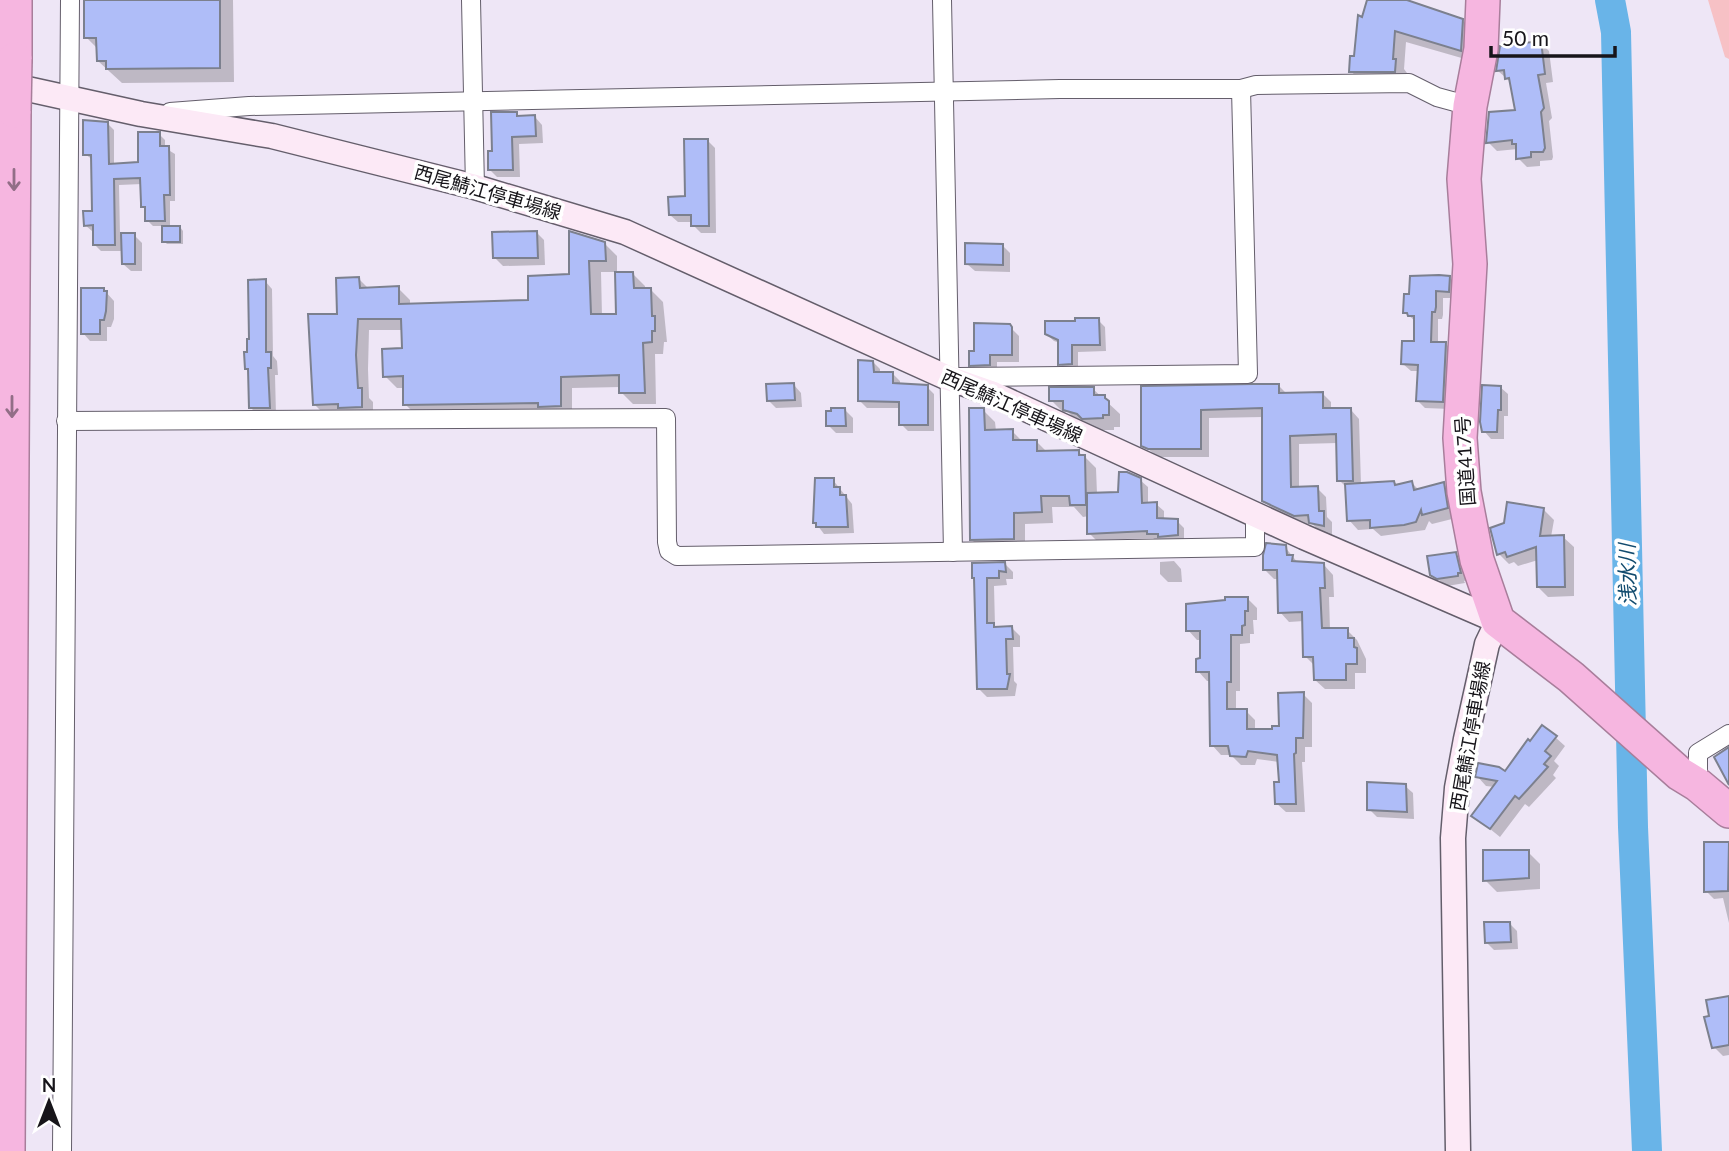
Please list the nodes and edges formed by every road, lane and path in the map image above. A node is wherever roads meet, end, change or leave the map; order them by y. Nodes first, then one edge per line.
1 (15, 0) edge
2 (70, 0) edge
3 (471, 0) edge
4 (942, 0) edge
5 (1483, 0) edge
6 (10, 85) edge
7 (1241, 89) junction
8 (943, 93) junction
9 (69, 98) junction
10 (473, 101) junction
11 (1470, 106) junction
12 (141, 114) junction
13 (475, 187) junction
14 (948, 377) junction
15 (66, 421) junction
16 (1255, 513) junction
17 (953, 552) junction
18 (1498, 621) junction
19 (1729, 734) edge
20 (1689, 779) junction
21 (1729, 811) edge
22 (8, 1151) edge
23 (62, 1151) edge
24 (1458, 1151) edge

1 - 6 highway
2 - 9 street
3 - 10 street
4 - 8 street
5 - 11 highway, 国道417号
6 - 9 main road, 西尾鯖江停車場線
6 -> 22 highway
7 - 8 street
7 - 11 street
7 - 14 street
8 - 10 street
8 - 14 street
9 - 12 main road, 西尾鯖江停車場線
9 - 15 street
10 - 12 street
10 - 13 street
11 - 18 highway, 国道417号
12 - 13 main road, 西尾鯖江停車場線
13 - 14 main road, 西尾鯖江停車場線
14 - 16 main road, 西尾鯖江停車場線
14 - 17 street
15 - 17 street
15 - 23 street
16 - 17 street
16 - 18 main road, 西尾鯖江停車場線
18 - 20 highway
18 - 24 main road, 西尾鯖江停車場線
19 - 20 street
20 - 21 highway

